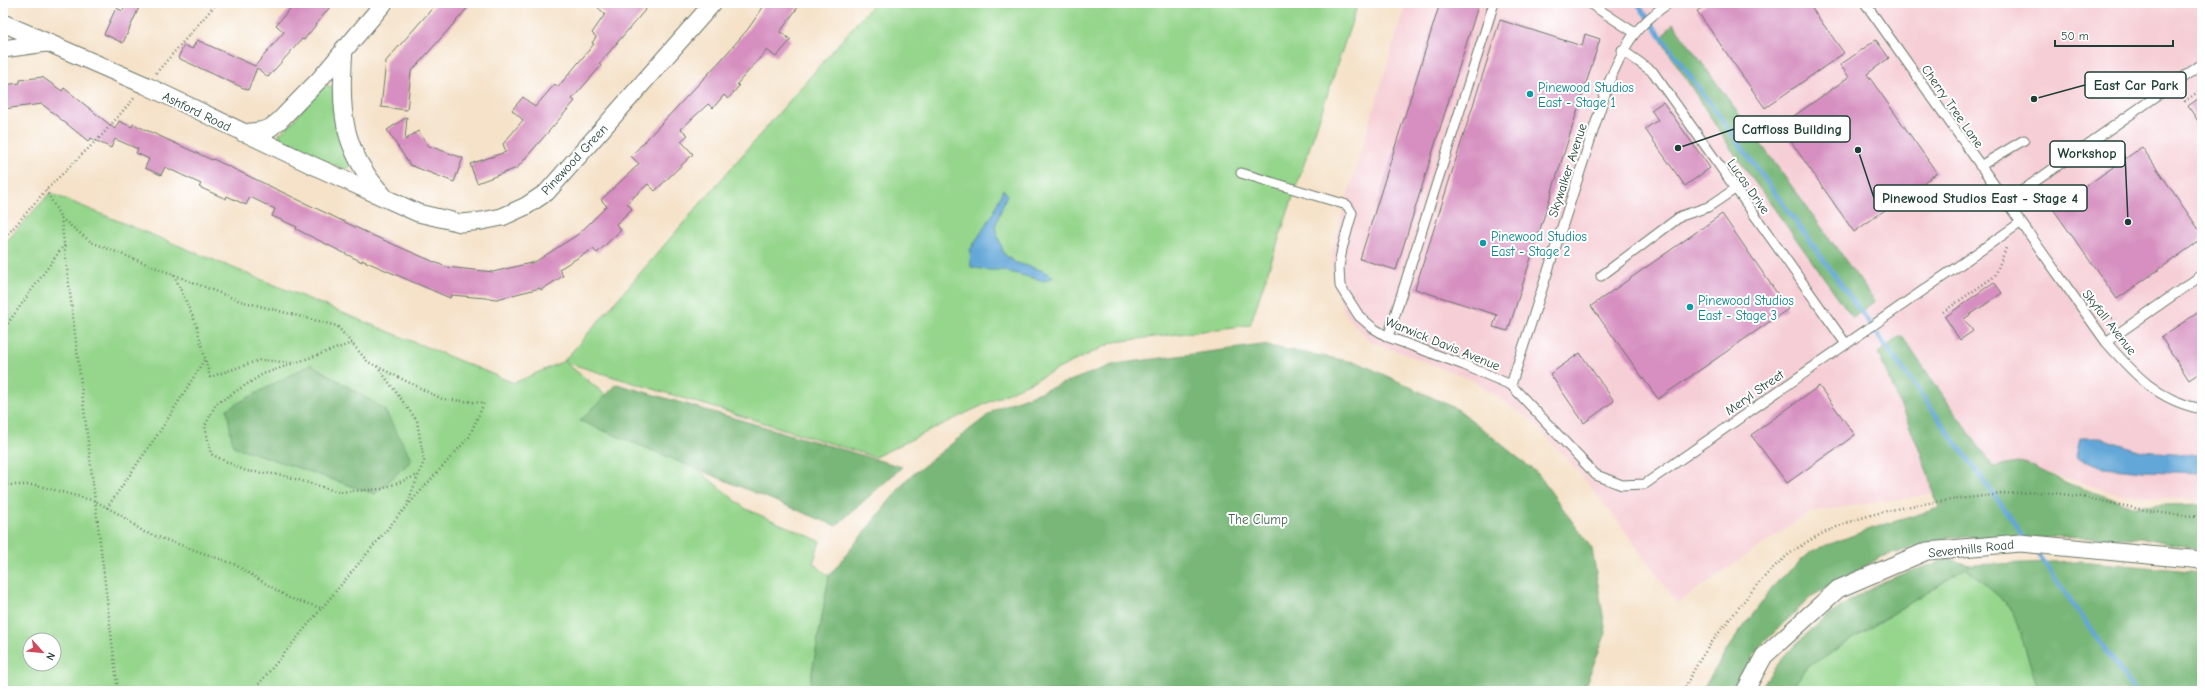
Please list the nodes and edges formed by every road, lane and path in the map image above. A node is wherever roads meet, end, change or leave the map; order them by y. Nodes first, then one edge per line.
1 (217, 3) edge
2 (384, 3) edge
3 (713, 3) edge
4 (1494, 3) edge
5 (1589, 3) edge
6 (1669, 3) edge
7 (1865, 3) edge
8 (3, 23) edge
9 (1635, 33) junction
10 (46, 43) junction
11 (344, 48) junction
12 (3, 49) edge
13 (1622, 50) junction
14 (2202, 64) edge
15 (145, 86) junction
16 (2202, 90) edge
17 (2175, 97) dead end
18 (243, 133) junction
19 (2024, 140) dead end
20 (1980, 166) junction
21 (1241, 173) dead end
22 (1735, 189) junction
23 (46, 190) junction
24 (387, 198) junction
25 (2006, 202) junction
26 (61, 218) junction
27 (2020, 223) junction
28 (3, 240) edge
29 (64, 244) junction
30 (2007, 247) dead end
31 (174, 275) junction
32 (2202, 275) edge
33 (1601, 276) dead end
34 (1943, 312) dead end
35 (2100, 315) dead end
36 (2119, 319) dead end
37 (3, 330) edge
38 (1388, 337) junction
39 (2106, 342) junction
40 (352, 343) junction
41 (1846, 344) junction
42 (205, 359) junction
43 (295, 363) junction
44 (376, 366) junction
45 (1512, 385) junction
46 (2202, 409) edge
47 (418, 475) junction
48 (3, 485) edge
49 (95, 502) junction
50 (406, 507) junction
51 (107, 508) junction
52 (2202, 516) edge
53 (2202, 560) edge
54 (322, 608) junction
55 (118, 691) edge
56 (253, 691) edge
57 (1684, 691) edge
58 (1744, 691) edge

1 - 15 path
2 - 11 street
3 - 24 street, Pinewood Green
4 - 38 lane
5 - 9 lane
6 - 9 lane, Skywalker Avenue
7 - 20 lane, Cherry Tree Lane
8 - 10 street, Ashford Road
9 - 13 lane, Skywalker Avenue
10 - 12 street
10 - 15 street, Ashford Road
11 - 18 street
11 - 24 street, Pinewood Green
13 - 22 lane, Lucas Drive
13 - 45 lane, Skywalker Avenue
14 - 25 lane
15 - 18 street, Ashford Road
15 - 23 path
16 - 17 path
18 - 24 street, Ashford Road
19 - 20 lane
20 - 25 lane, Cherry Tree Lane
21 - 38 lane, Warwick Davis Avenue
22 - 33 lane
22 - 41 lane, Lucas Drive
23 - 26 path
23 - 28 path
25 - 27 lane, Cherry Tree Lane
26 - 29 path
26 - 31 path
27 - 39 lane, Skyfall Avenue
27 - 41 lane, Meryl Street
29 - 37 path
29 - 49 path
30 - 34 path
31 - 40 path
31 - 42 path
32 - 39 lane
35 - 36 path
38 - 45 lane, Warwick Davis Avenue
39 - 46 lane, Skyfall Avenue
40 - 43 path
40 - 44 path
41 - 45 lane, Meryl Street
42 - 43 path
42 - 51 path
43 - 47 path
44 - 47 path
44 - 50 path
47 - 50 path
48 - 49 path
49 - 51 path
49 - 55 path
50 - 54 path
51 - 54 path
52 - 57 path
53 - 58 street, Sevenhills Road
54 - 56 path

